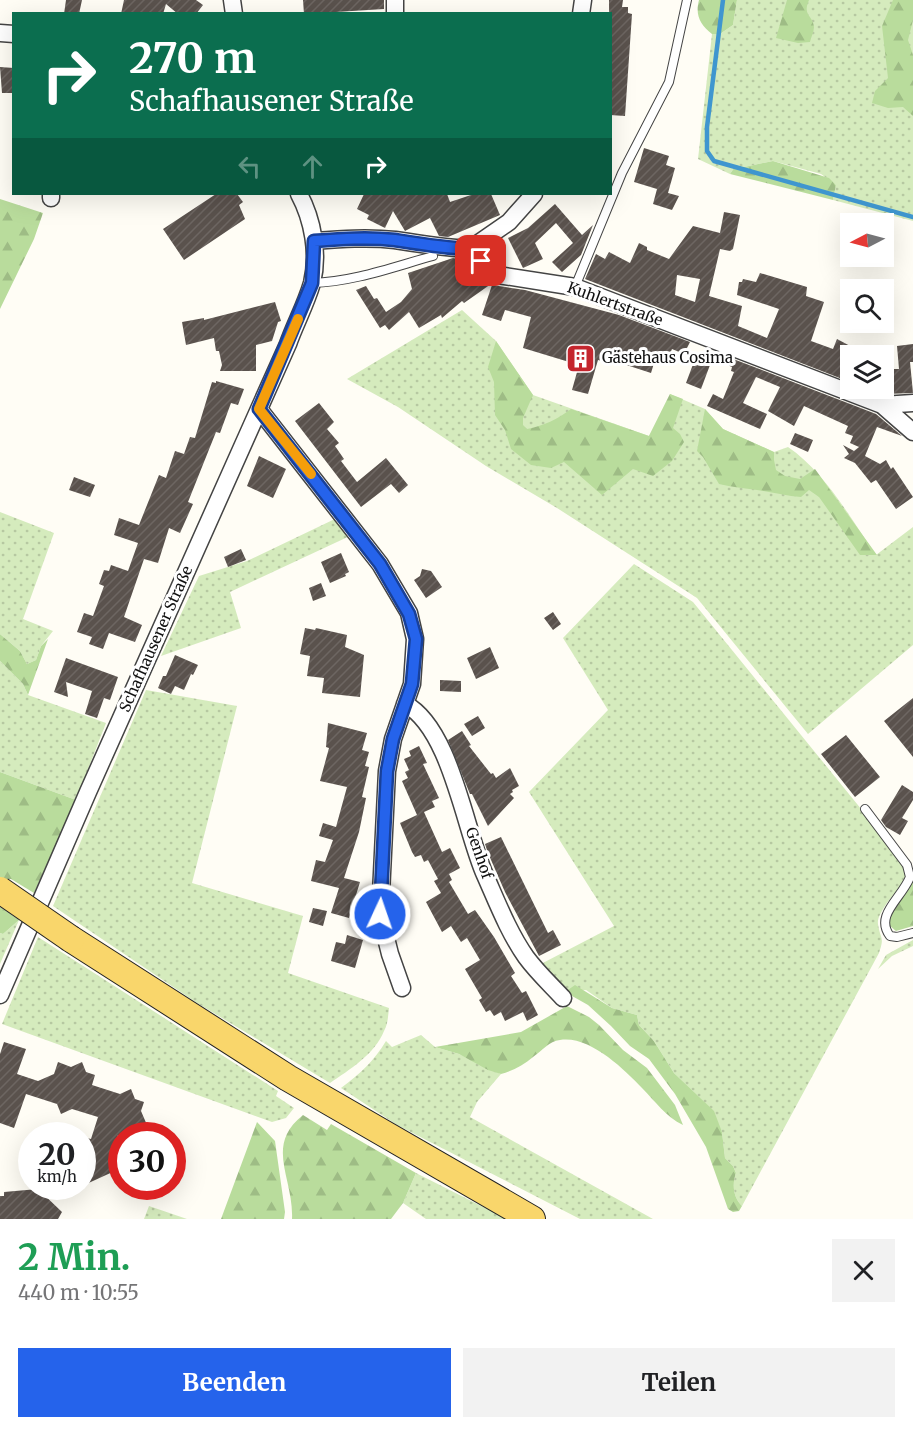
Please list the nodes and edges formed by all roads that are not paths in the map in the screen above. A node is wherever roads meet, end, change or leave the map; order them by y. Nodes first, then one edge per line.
1 (687, 0) edge
2 (300, 195) edge
3 (533, 195) edge
4 (314, 241) junction
5 (470, 249) junction
6 (433, 256) dead end
7 (312, 283) junction
8 (575, 287) junction
9 (913, 403) edge
10 (882, 405) junction
11 (259, 409) junction
12 (913, 432) edge
13 (405, 704) junction
14 (865, 809) dead end
15 (0, 891) edge
16 (913, 933) edge
17 (402, 988) dead end
18 (0, 995) edge
19 (563, 998) dead end
20 (532, 1219) edge

1 - 8 lane
2 - 4 street, Schafhausener Straße
3 - 5 street
4 - 5 street
4 - 7 street, Schafhausener Straße
5 - 8 street, Kuhlertstraße
6 - 7 lane
7 - 11 street, Schafhausener Straße
8 - 10 street, Kuhlertstraße
9 - 10 street, Kuhlertstraße
10 - 12 street
11 - 13 street
11 - 18 street, Schafhausener Straße
13 - 17 street
13 - 19 street, Genhof
14 - 16 lane
15 - 20 main road, bridge

